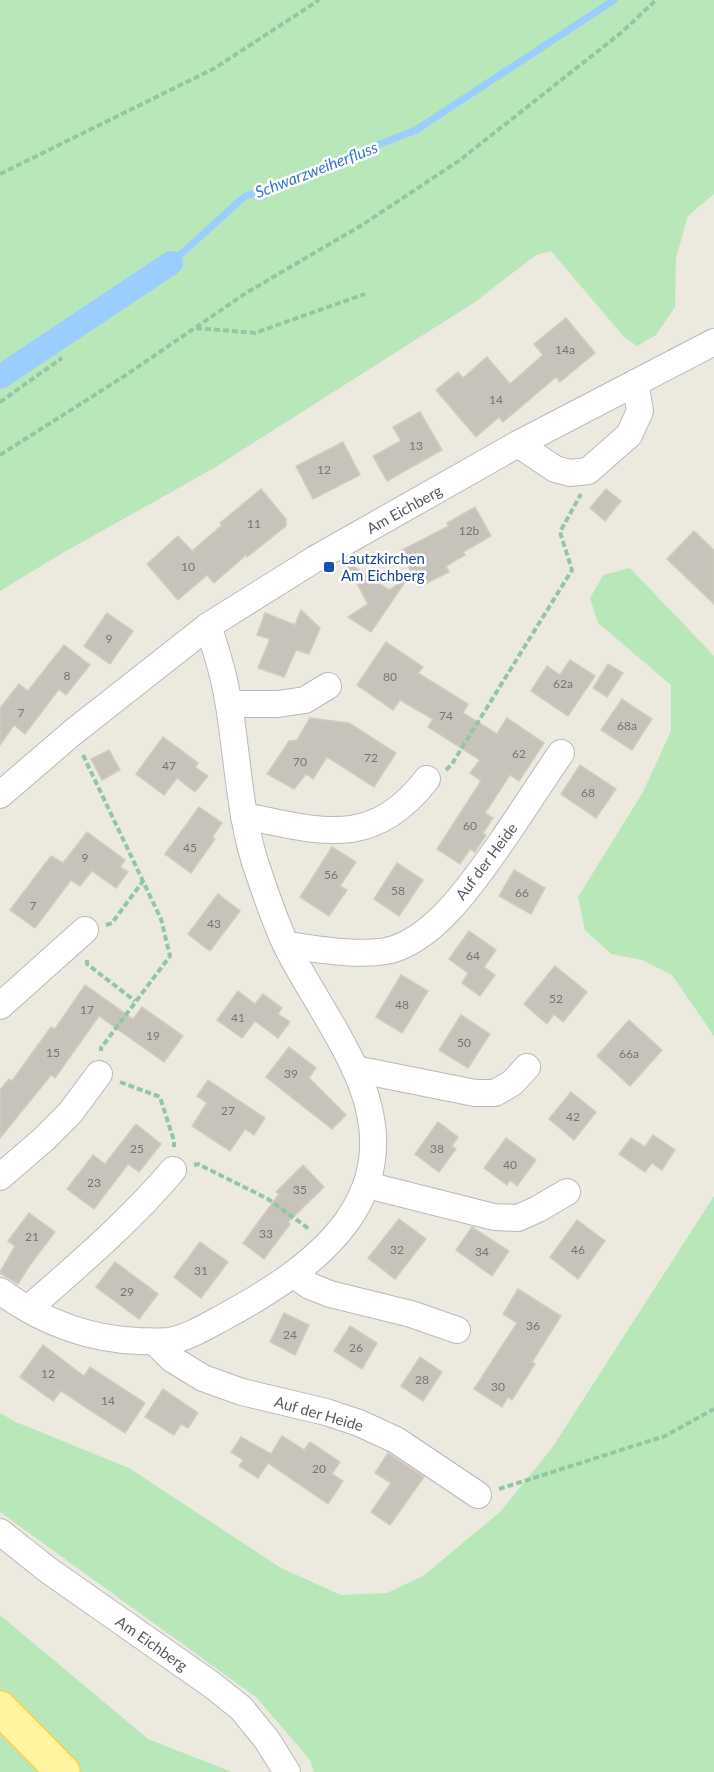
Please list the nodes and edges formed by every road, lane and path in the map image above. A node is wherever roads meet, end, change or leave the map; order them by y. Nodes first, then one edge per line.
1 (319, 0) edge
2 (656, 0) edge
3 (0, 174) edge
4 (365, 294) dead end
5 (195, 328) junction
6 (714, 342) edge
7 (62, 358) dead end
8 (635, 383) junction
9 (0, 402) edge
10 (518, 444) junction
11 (0, 455) edge
12 (588, 471) junction
13 (208, 626) junction
14 (328, 686) dead end
15 (229, 704) junction
16 (72, 733) junction
17 (561, 753) dead end
18 (428, 779) joint
19 (0, 795) edge
20 (244, 816) junction
21 (144, 880) junction
22 (85, 930) junction
23 (286, 945) junction
24 (135, 1001) junction
25 (0, 1006) edge
26 (527, 1067) dead end
27 (355, 1069) junction
28 (99, 1074) junction
29 (173, 1170) junction
30 (0, 1177) edge
31 (367, 1185) junction
32 (567, 1192) dead end
33 (329, 1244) junction
34 (294, 1275) junction
35 (0, 1291) edge
36 (28, 1309) junction
37 (456, 1330) dead end
38 (155, 1342) junction
39 (714, 1409) edge
40 (478, 1496) joint
41 (0, 1533) edge
42 (0, 1708) edge
43 (63, 1772) edge
44 (287, 1772) edge

1 - 3 path
2 - 5 path
4 - 5 path
5 - 11 path
6 - 8 street, Am Eichberg
7 - 9 path
8 - 10 street, Am Eichberg
8 - 12 street
10 - 12 street
10 - 13 street, Am Eichberg
12 - 18 path
13 - 15 street
13 - 16 street, Am Eichberg
14 - 15 street
15 - 20 street
16 - 19 street, Am Eichberg
16 - 21 path
17 - 23 street, Auf der Heide
18 - 20 street
20 - 23 street
21 - 22 path
21 - 24 path
22 - 24 path
22 - 25 street
23 - 27 street
24 - 28 path
26 - 27 street
27 - 31 street
28 - 29 path
28 - 30 street
29 - 33 path
29 - 36 street
31 - 32 street
31 - 33 street
33 - 34 street
34 - 37 street
34 - 38 street
35 - 36 street
36 - 38 street
38 - 40 street, Auf der Heide
39 - 40 path
41 - 44 street, Am Eichberg
42 - 43 main road

